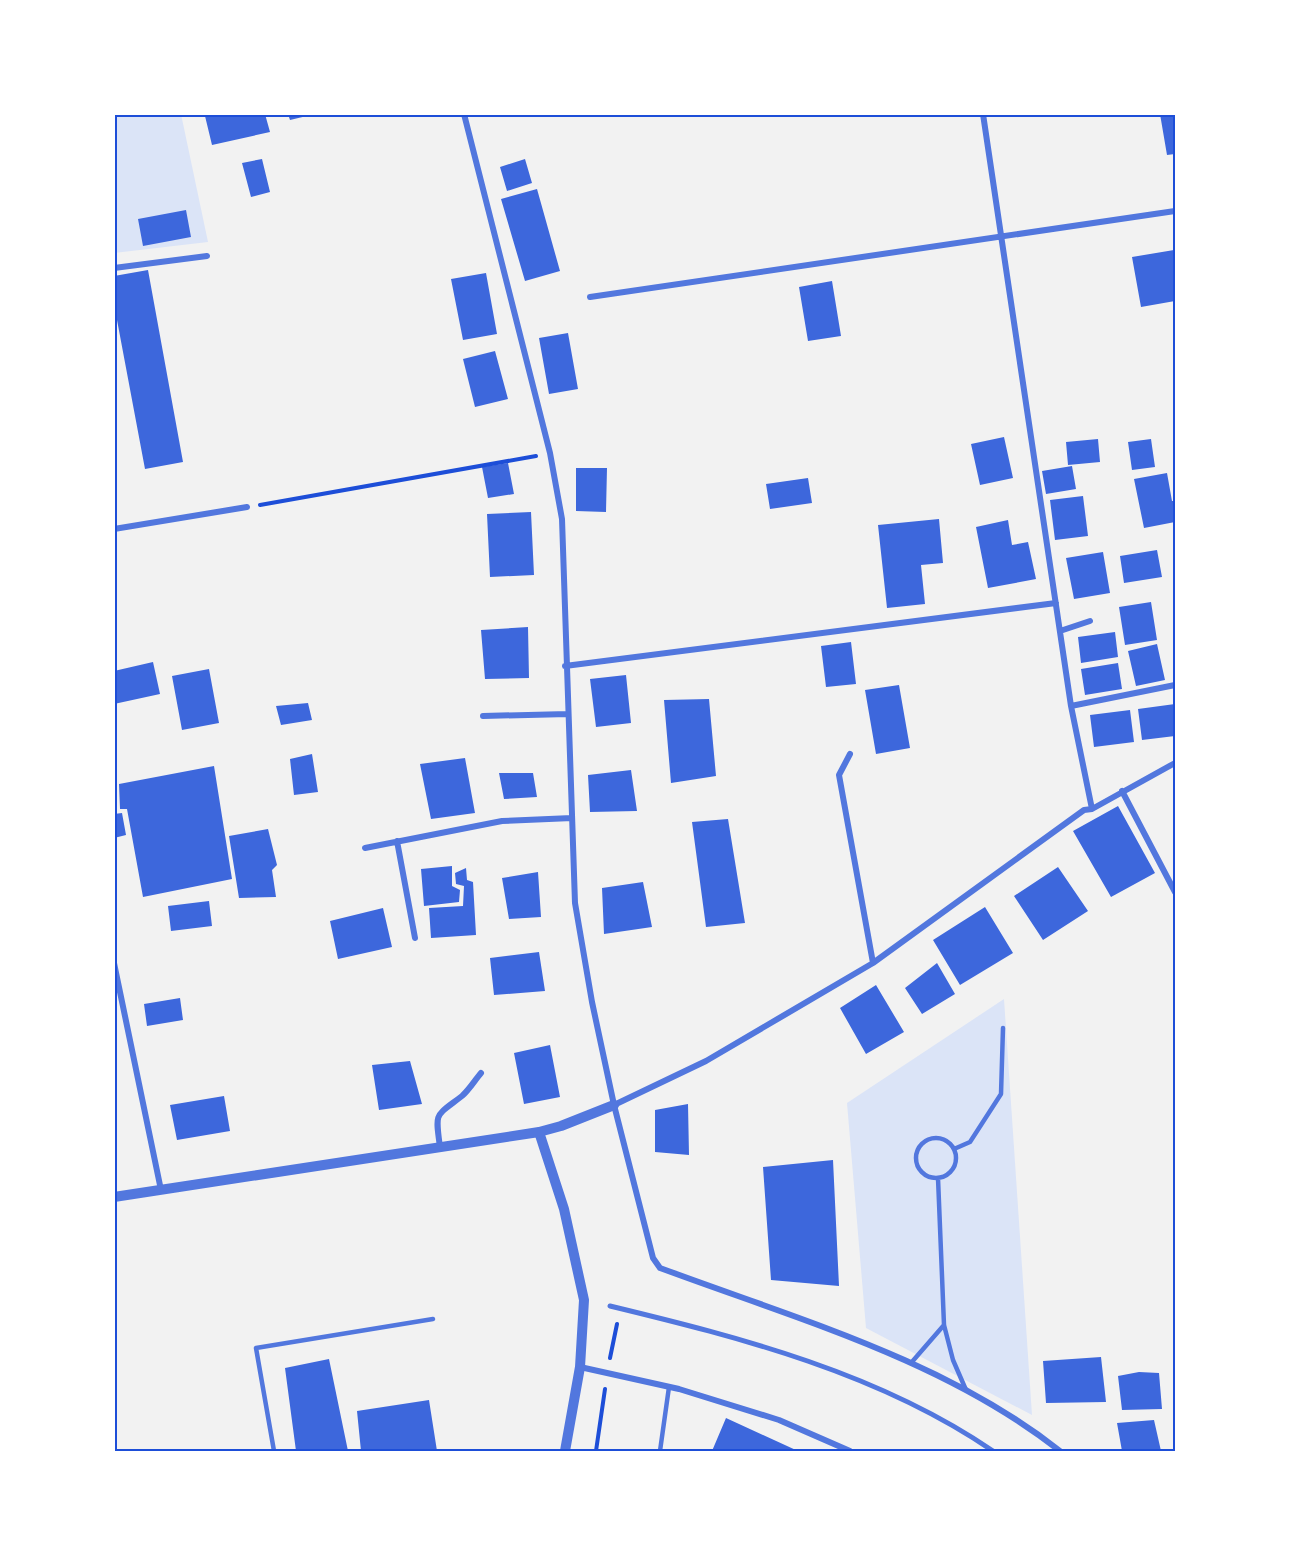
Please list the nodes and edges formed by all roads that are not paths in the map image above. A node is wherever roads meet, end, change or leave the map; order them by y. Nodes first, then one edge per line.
1 (464, 114) edge
2 (983, 114) edge
3 (1175, 211) edge
4 (1001, 237) junction
5 (207, 256) dead end
6 (114, 268) edge
7 (590, 297) dead end
8 (247, 507) road end
9 (114, 529) edge
10 (1056, 603) junction
11 (1090, 621) dead end
12 (1060, 631) junction
13 (565, 666) junction
14 (1175, 685) edge
15 (1071, 706) junction
16 (568, 714) junction
17 (483, 716) dead end
18 (850, 754) dead end
19 (1175, 763) edge
20 (1122, 791) junction
21 (1092, 809) junction
22 (572, 818) junction
23 (397, 841) junction
24 (365, 848) dead end
25 (1175, 892) edge
26 (415, 939) dead end
27 (114, 963) edge
28 (873, 963) junction
29 (1003, 1028) dead end
30 (481, 1073) dead end
31 (614, 1105) junction
32 (539, 1132) junction
33 (440, 1147) junction
34 (954, 1149) junction
35 (938, 1178) junction
36 (161, 1190) junction
37 (114, 1197) edge
38 (610, 1306) dead end
39 (434, 1319) dead end
40 (944, 1324) junction
41 (911, 1363) junction
42 (580, 1367) junction
43 (669, 1387) junction
44 (967, 1391) junction
45 (274, 1451) edge
46 (565, 1451) edge
47 (660, 1451) edge
48 (850, 1451) edge
49 (993, 1451) edge
50 (1060, 1451) edge

1 - 13 street
2 - 4 street
3 - 4 street
4 - 7 street
4 - 10 street
5 - 6 street
8 - 9 street
10 - 12 street
10 - 13 street
11 - 12 street
12 - 15 street
13 - 16 street
14 - 15 street
15 - 21 street
16 - 17 street
16 - 22 street
18 - 28 street
19 - 20 street
20 - 21 street
20 - 25 street
21 - 28 street
22 - 23 street
22 - 31 street
23 - 24 street
23 - 26 street
27 - 36 street
28 - 31 street
29 - 34 lane
30 - 33 street
31 - 32 street
31 - 41 street
32 - 33 street
32 - 42 street
33 - 36 street
34 - 35 lane
34 - 35 lane
35 - 40 lane
36 - 37 street
38 - 49 street
39 - 45 lane
40 - 41 lane
40 - 44 lane
41 - 44 street
42 - 43 street
42 - 46 street
43 - 47 lane
43 - 48 street
44 - 50 street

